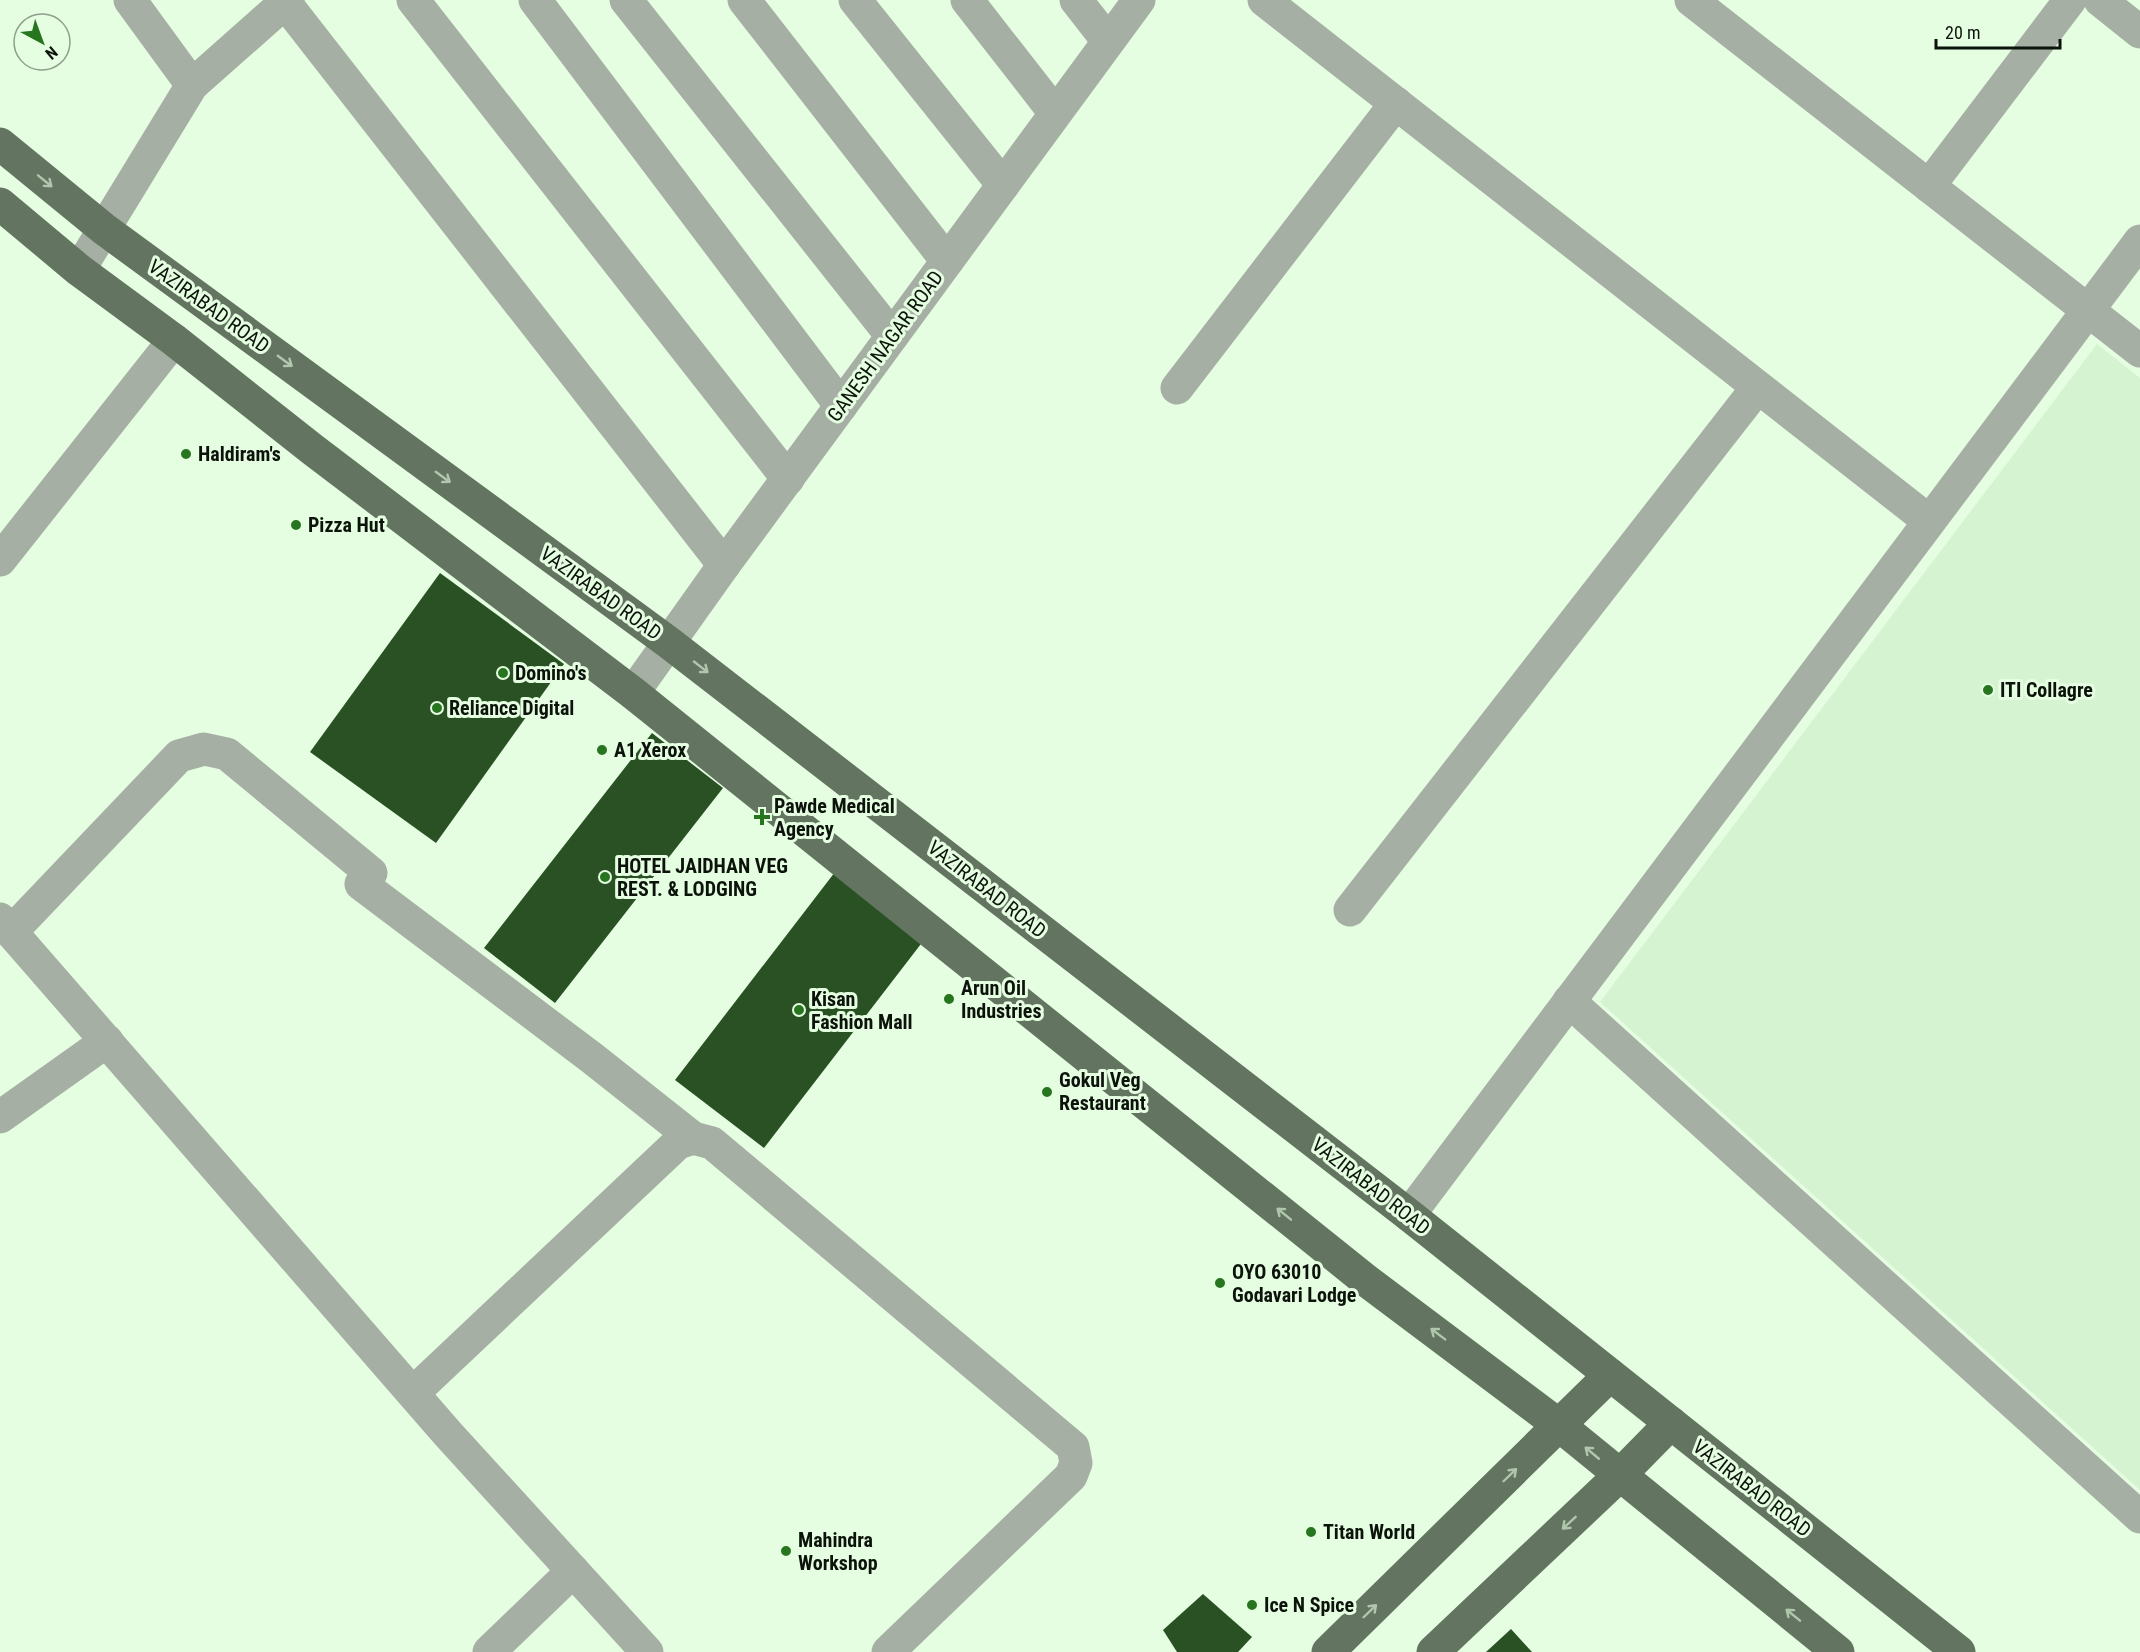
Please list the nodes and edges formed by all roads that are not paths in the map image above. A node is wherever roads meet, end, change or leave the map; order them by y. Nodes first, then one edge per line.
1 (130, 0) edge
2 (413, 0) edge
3 (535, 0) edge
4 (626, 0) edge
5 (744, 0) edge
6 (855, 0) edge
7 (967, 0) edge
8 (1076, 0) edge
9 (1138, 0) edge
10 (1264, 0) edge
11 (1691, 0) edge
12 (2070, 0) edge
13 (2100, 0) edge
14 (285, 1) edge
15 (2140, 32) edge
16 (1108, 41) junction
17 (192, 85) junction
18 (1396, 103) junction
19 (1055, 113) junction
20 (0, 144) edge
21 (1003, 185) junction
22 (1929, 186) junction
23 (0, 204) edge
24 (104, 229) junction
25 (2140, 241) edge
26 (947, 261) junction
27 (79, 270) junction
28 (2086, 310) junction
29 (892, 336) junction
30 (174, 340) junction
31 (2140, 351) edge
32 (1177, 388) dead end
33 (1757, 388) junction
34 (841, 406) junction
35 (788, 479) junction
36 (1929, 521) junction
37 (0, 560) edge
38 (724, 565) junction
39 (668, 642) junction
40 (633, 693) junction
41 (1350, 910) dead end
42 (6, 925) edge
43 (1569, 1001) junction
44 (106, 1041) junction
45 (0, 1117) edge
46 (693, 1138) junction
47 (1409, 1215) junction
48 (1610, 1375) junction
49 (412, 1394) junction
50 (1671, 1423) junction
51 (1560, 1426) junction
52 (1620, 1476) junction
53 (2140, 1517) edge
54 (573, 1571) junction
55 (489, 1652) edge
56 (647, 1652) edge
57 (888, 1652) edge
58 (1328, 1652) edge
59 (1433, 1652) edge
60 (1838, 1652) edge
61 (1959, 1652) edge

1 - 17 street
2 - 35 street
3 - 34 street
4 - 29 street
5 - 26 street
6 - 21 street
7 - 19 street
8 - 16 street
9 - 16 street, GANESH NAGAR ROAD
10 - 18 street
11 - 22 street
12 - 22 street
13 - 15 street
14 - 17 street
14 - 38 street
16 - 19 street, GANESH NAGAR ROAD
17 - 24 street
18 - 32 street
18 - 33 street
19 - 21 street, GANESH NAGAR ROAD
20 -> 24 main road, VAZIRABAD ROAD
21 - 26 street, GANESH NAGAR ROAD
22 - 28 street
23 - 27 main road
24 - 27 street
24 -> 39 main road, VAZIRABAD ROAD
25 - 28 street
26 - 29 street, GANESH NAGAR ROAD
27 - 30 main road
28 - 31 street
28 - 36 street
29 - 34 street, GANESH NAGAR ROAD
30 - 37 street
30 - 40 main road
33 - 36 street
33 - 41 street
34 - 35 street, GANESH NAGAR ROAD
35 - 38 street, GANESH NAGAR ROAD
36 - 43 street
38 - 39 street, GANESH NAGAR ROAD
39 - 40 street, GANESH NAGAR ROAD
39 -> 47 main road, VAZIRABAD ROAD
51 -> 40 main road
42 - 44 street
42 - 46 street
43 - 47 street
43 - 53 street
44 - 45 street
44 - 49 street
46 - 49 street
46 - 57 street
47 - 48 main road, VAZIRABAD ROAD
48 - 50 main road, VAZIRABAD ROAD
48 - 51 main road
49 - 54 street
50 - 52 main road
50 - 61 main road, VAZIRABAD ROAD
52 -> 51 main road
58 -> 51 main road
52 -> 59 main road
60 -> 52 main road
54 - 55 street
54 - 56 street

